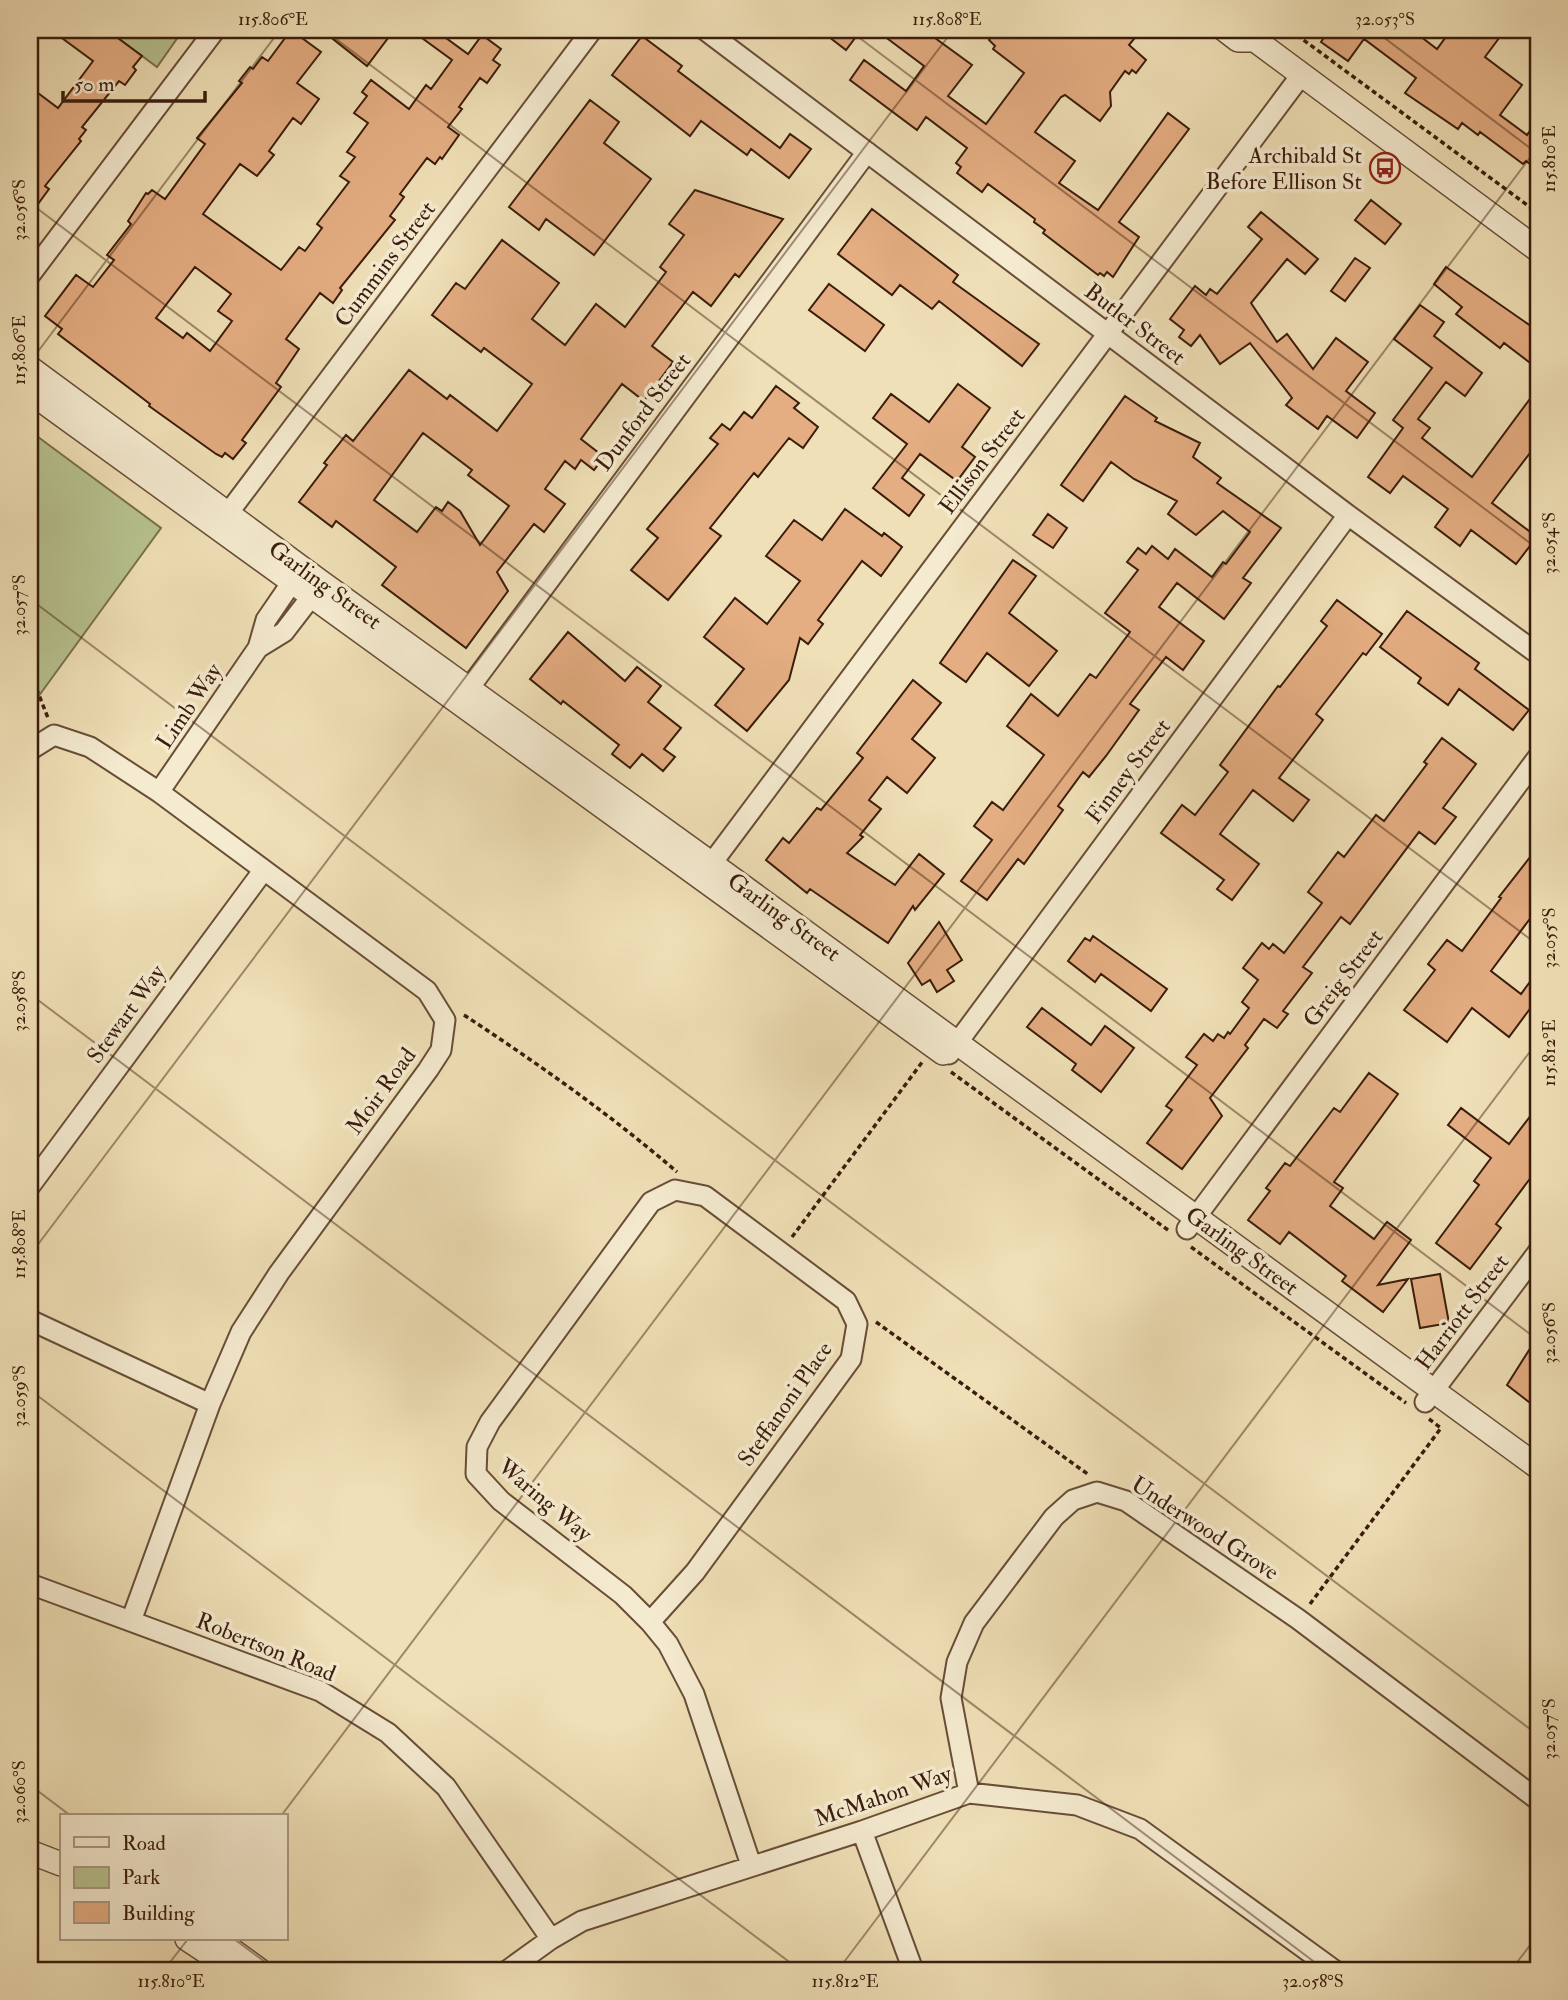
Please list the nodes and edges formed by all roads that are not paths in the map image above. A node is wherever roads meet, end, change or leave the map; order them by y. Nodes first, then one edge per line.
1 (215, 30) edge
2 (592, 30) edge
3 (705, 30) edge
4 (1225, 30) edge
5 (1253, 35) edge
6 (1302, 74) junction
7 (867, 152) junction
8 (1538, 250) edge
9 (30, 275) edge
10 (1108, 334) junction
11 (30, 368) edge
12 (30, 392) edge
13 (1348, 515) junction
14 (222, 521) junction
15 (297, 575) junction
16 (317, 590) junction
17 (258, 648) junction
18 (1538, 654) edge
19 (464, 695) junction
20 (30, 750) edge
21 (1538, 757) edge
22 (159, 792) junction
23 (263, 871) junction
24 (707, 871) junction
25 (944, 1051) junction
26 (30, 1186) edge
27 (1191, 1223) junction
28 (1538, 1252) edge
29 (846, 1301) joint
30 (30, 1320) edge
31 (1430, 1396) junction
32 (210, 1404) junction
33 (1538, 1467) edge
34 (1538, 1484) edge
35 (30, 1584) edge
36 (131, 1621) junction
37 (650, 1622) junction
38 (969, 1793) junction
39 (1538, 1800) edge
40 (862, 1831) junction
41 (30, 1852) edge
42 (60, 1864) edge
43 (751, 1865) junction
44 (30, 1869) edge
45 (60, 1881) edge
46 (551, 1939) junction
47 (189, 1940) edge
48 (217, 1940) edge
49 (234, 1970) edge
50 (259, 1970) edge
51 (508, 1970) edge
52 (913, 1970) edge
53 (1334, 1970) edge

1 - 9 street
2 - 14 street, Cummins Street
3 - 7 street, Butler Street
4 - 5 street
5 - 6 street
6 - 8 street
6 - 10 street, Ellison Street
7 - 10 street, Butler Street
7 - 19 street, Dunford Street
10 - 13 street, Butler Street
10 - 24 street, Ellison Street
11 - 14 street, Garling Street
12 - 14 street, Garling Street
13 - 18 street, Butler Street
13 - 25 street, Finney Street
14 - 15 street, Garling Street
15 - 16 street, Garling Street
15 - 17 street, Limb Way
16 - 17 street, Limb Way
16 - 19 street, Garling Street
17 - 22 street, Limb Way
19 - 24 street, Garling Street
20 - 22 street, Moir Road
21 - 27 street, Greig Street
22 - 23 street, Moir Road
23 - 26 street, Stewart Way
23 - 32 street, Moir Road
24 - 25 street, Garling Street
25 - 27 street, Garling Street
27 - 31 street, Garling Street
28 - 31 street, Harriott Street
29 - 37 street, Steffanoni Place
29 - 37 street, Waring Way
30 - 32 street
31 - 33 street, Garling Street
31 - 34 street, Garling Street
32 - 36 street, Moir Road
35 - 36 street, Robertson Road
36 - 46 street, Robertson Road
37 - 43 street, Waring Way
38 - 39 street, Underwood Grove
38 - 40 street, McMahon Way
38 - 53 street, McMahon Way
40 - 43 street, McMahon Way
40 - 52 street
41 - 42 street
43 - 46 street, McMahon Way
44 - 45 street
46 - 51 street, McMahon Way
47 - 49 street
48 - 50 street

